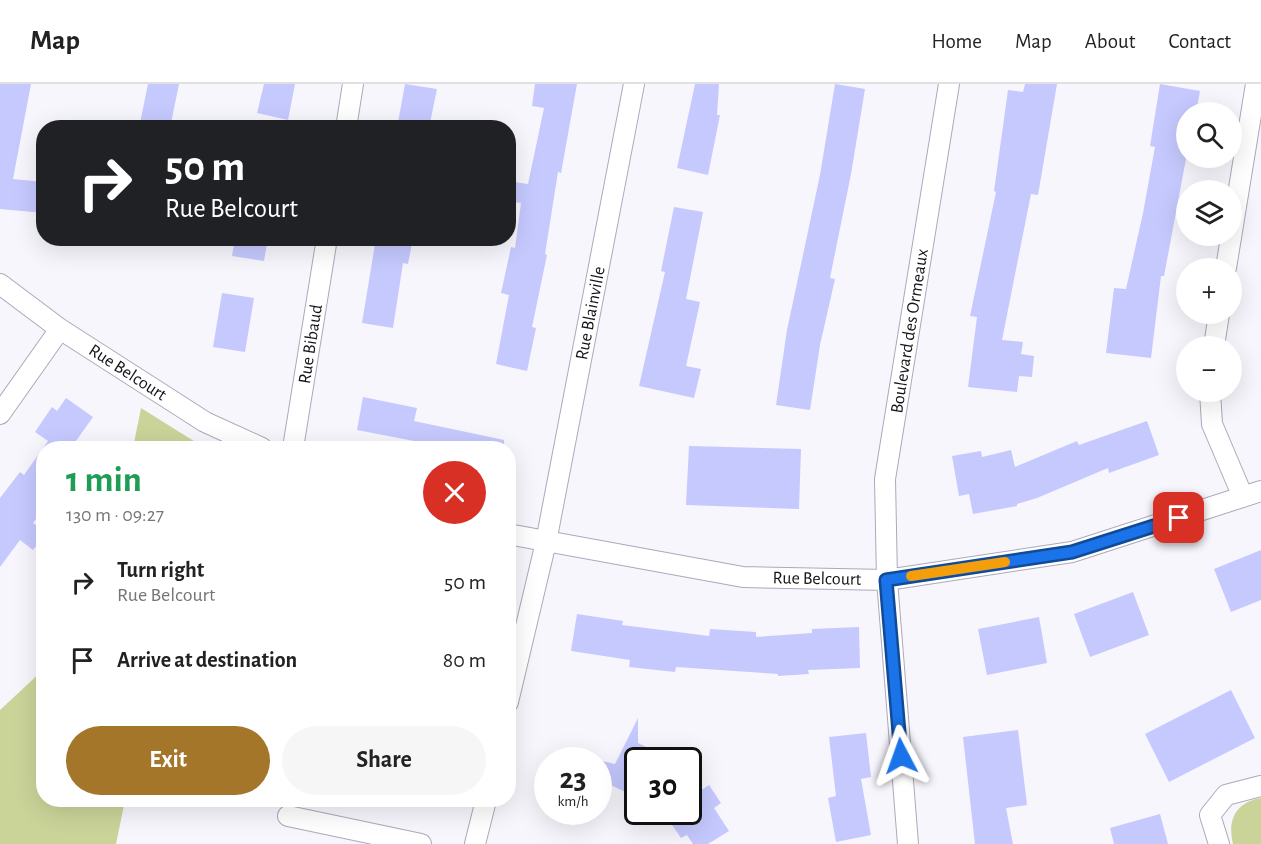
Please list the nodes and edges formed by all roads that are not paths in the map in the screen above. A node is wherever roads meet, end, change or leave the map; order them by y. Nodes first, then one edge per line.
1 (353, 84) edge
2 (634, 84) edge
3 (949, 84) edge
4 (1256, 84) edge
5 (347, 120) edge
6 (326, 246) edge
7 (1228, 258) edge
8 (0, 284) edge
9 (60, 329) junction
10 (1211, 402) edge
11 (0, 414) edge
12 (247, 441) edge
13 (294, 441) edge
14 (1252, 494) edge
15 (516, 536) edge
16 (546, 542) junction
17 (886, 580) junction
18 (516, 668) edge
19 (1261, 786) edge
20 (484, 807) edge
21 (288, 816) dead end
22 (421, 844) edge
23 (475, 844) edge
24 (908, 844) edge
25 (1219, 844) edge

1 - 5 street
2 - 16 street, Rue Blainville
3 - 17 street, Boulevard des Ormeaux
4 - 7 street
6 - 13 street, Rue Bibaud
8 - 9 street, Rue Belcourt
9 - 11 street
9 - 12 street, Rue Belcourt
10 - 14 street
14 - 17 street, Rue Belcourt
15 - 16 street, Rue Belcourt
16 - 17 street, Rue Belcourt
16 - 18 street, Rue Blainville
17 - 24 street, Boulevard des Ormeaux
19 - 25 street
20 - 23 street
21 - 22 street

